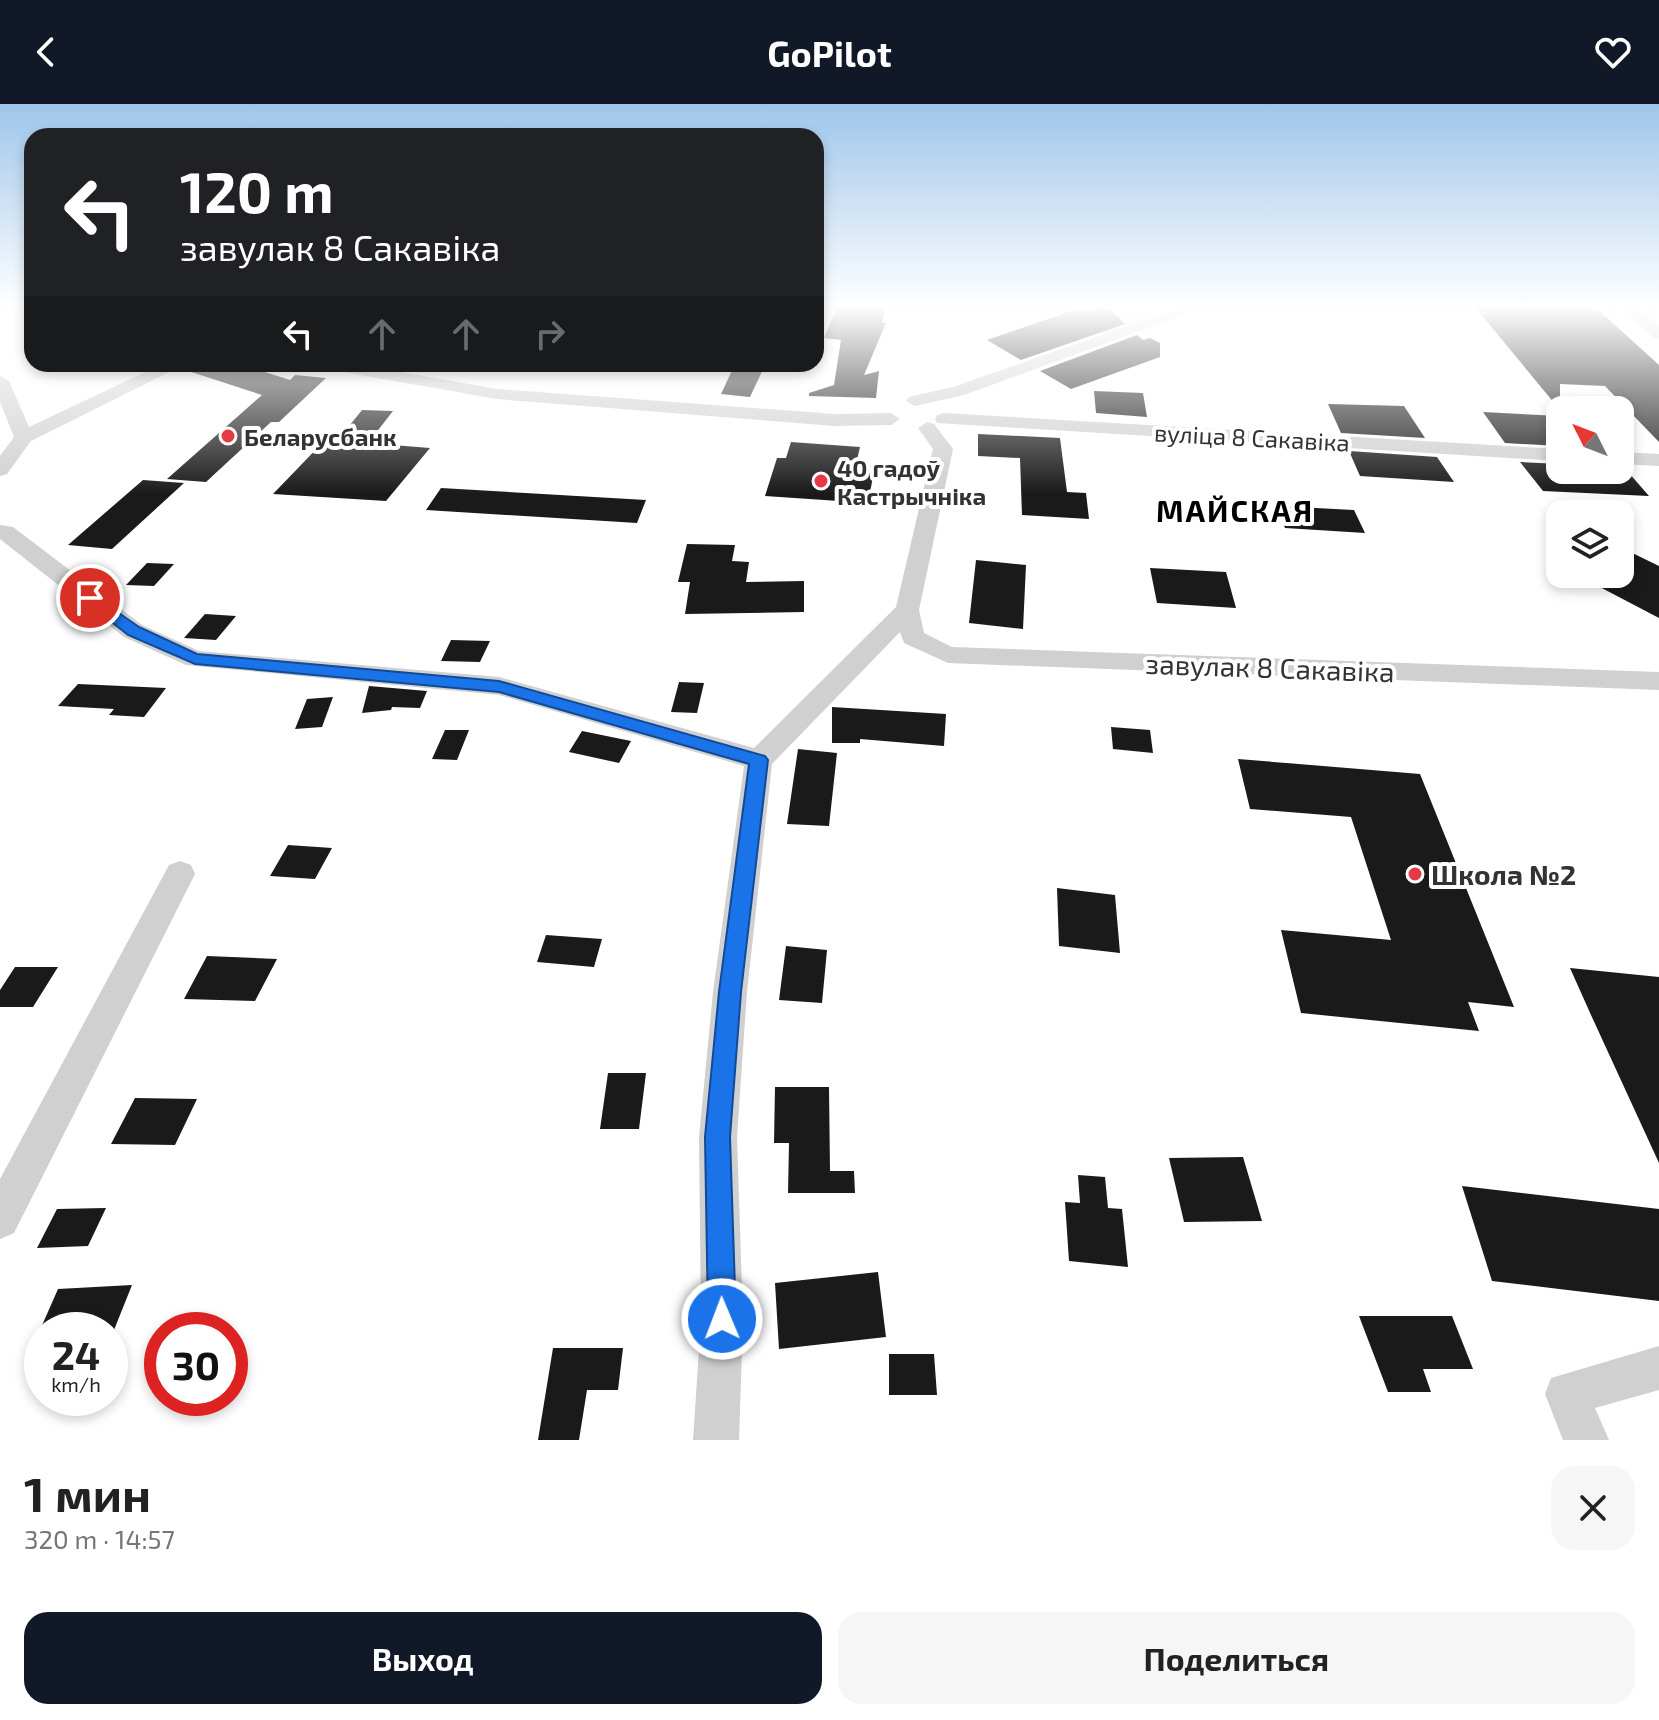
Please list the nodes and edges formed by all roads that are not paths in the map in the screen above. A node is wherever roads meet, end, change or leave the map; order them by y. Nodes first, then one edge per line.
1 (1020, 369) edge
2 (159, 372) edge
3 (372, 372) edge
4 (0, 381) edge
5 (958, 391) junction
6 (915, 401) junction
7 (891, 419) junction
8 (939, 421) junction
9 (24, 437) junction
10 (1546, 454) edge
11 (1634, 459) edge
12 (1659, 460) edge
13 (0, 470) edge
14 (0, 531) edge
15 (907, 610) junction
16 (1659, 681) edge
17 (759, 760) junction
18 (180, 874) dead end
19 (0, 1219) edge
20 (1659, 1368) edge
21 (716, 1440) edge
22 (1586, 1440) edge

1 - 5 street
2 - 9 street
3 - 7 street
4 - 9 street
5 - 6 street
5 - 8 street
6 - 7 street
6 - 8 street
7 - 8 street
8 - 10 street, вуліца 8 Сакавіка
8 - 15 street
9 - 13 street
11 - 12 street
14 - 17 street
15 - 16 street, завулак 8 Сакавіка
15 - 17 street
17 - 21 street
18 - 19 street
20 - 22 street

